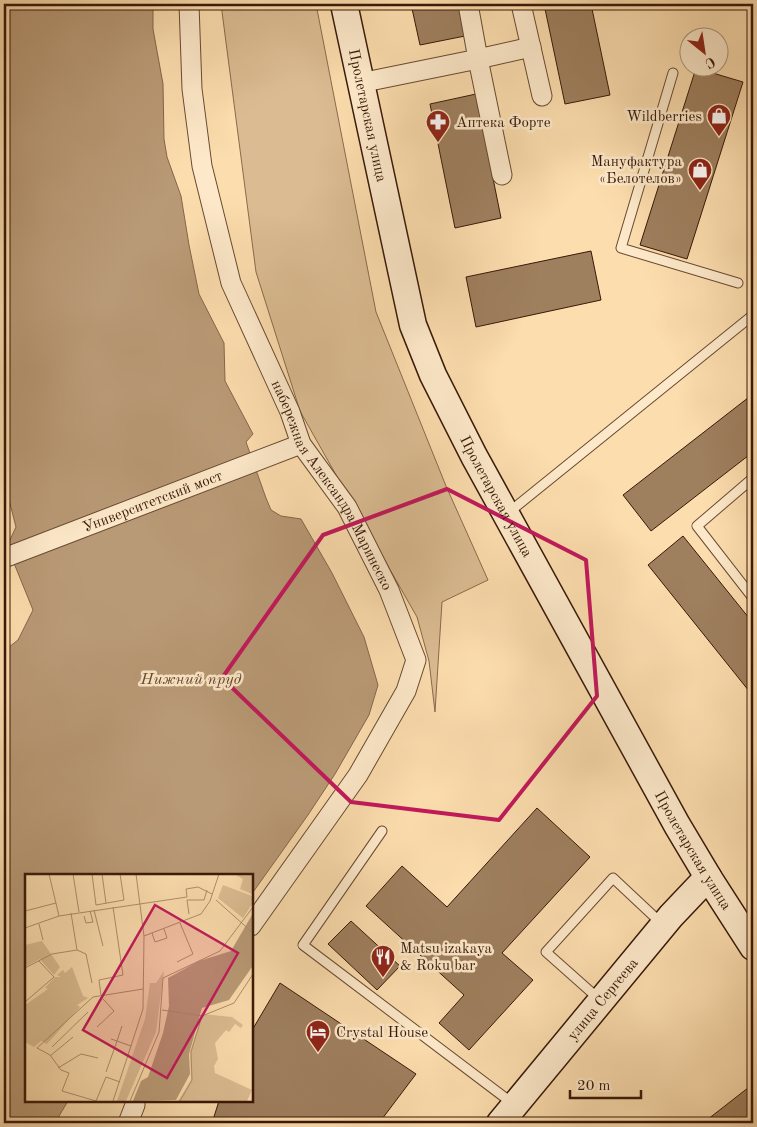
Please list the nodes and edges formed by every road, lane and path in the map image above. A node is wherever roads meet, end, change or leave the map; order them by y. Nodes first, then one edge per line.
1 (189, 4) edge
2 (344, 4) edge
3 (468, 4) edge
4 (520, 4) edge
5 (531, 47) junction
6 (478, 59) junction
7 (673, 73) dead end
8 (360, 83) junction
9 (542, 96) dead end
10 (502, 176) dead end
11 (738, 283) dead end
12 (753, 315) edge
13 (301, 444) junction
14 (753, 478) edge
15 (506, 514) junction
16 (4, 558) edge
17 (753, 598) edge
18 (382, 830) dead end
19 (708, 877) junction
20 (252, 925) edge
21 (663, 925) junction
22 (753, 947) edge
23 (601, 1001) junction
24 (135, 1102) edge
25 (507, 1114) edge
26 (128, 1123) edge

1 - 13 street, набережная Александра Маринеско
2 - 8 main road, Пролетарская улица
3 - 6 street
4 - 5 street
5 - 6 street
5 - 9 street
6 - 8 street
6 - 10 street
7 - 11 lane
8 - 15 main road, Пролетарская улица
12 - 15 lane
13 - 16 street, Университетский мост
13 - 20 street, набережная Александра Маринеско
14 - 17 lane
15 - 19 main road, Пролетарская улица
18 - 25 lane
19 - 21 main road, улица Сергеева
19 - 22 main road, Пролетарская улица
21 - 23 main road, улица Сергеева
21 - 23 lane
23 - 25 main road, улица Сергеева
24 - 26 street

